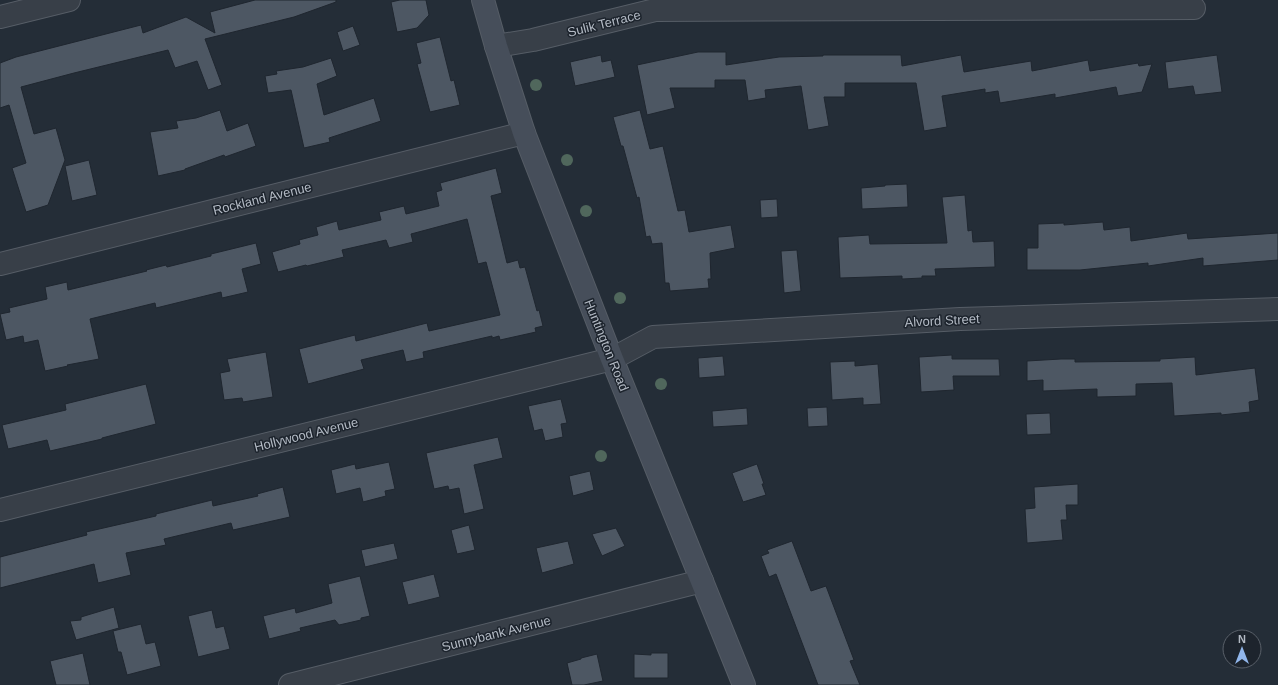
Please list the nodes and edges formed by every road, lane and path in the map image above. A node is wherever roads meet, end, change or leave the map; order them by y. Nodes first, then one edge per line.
1 (69, 0) edge
2 (483, 0) edge
3 (1194, 8) dead end
4 (0, 17) edge
5 (496, 46) junction
6 (524, 133) junction
7 (0, 264) edge
8 (1278, 309) edge
9 (612, 358) junction
10 (0, 510) edge
11 (702, 581) junction
12 (290, 685) edge
13 (744, 685) edge

1 - 4 street
2 - 5 main road, Huntington Road
3 - 5 street, Sulik Terrace
5 - 6 main road, Huntington Road
6 - 7 street, Rockland Avenue
6 - 9 main road, Huntington Road
8 - 9 street, Alvord Street
9 - 10 street, Hollywood Avenue
9 - 11 main road, Huntington Road
11 - 12 street, Sunnybank Avenue
11 - 13 main road, Huntington Road

